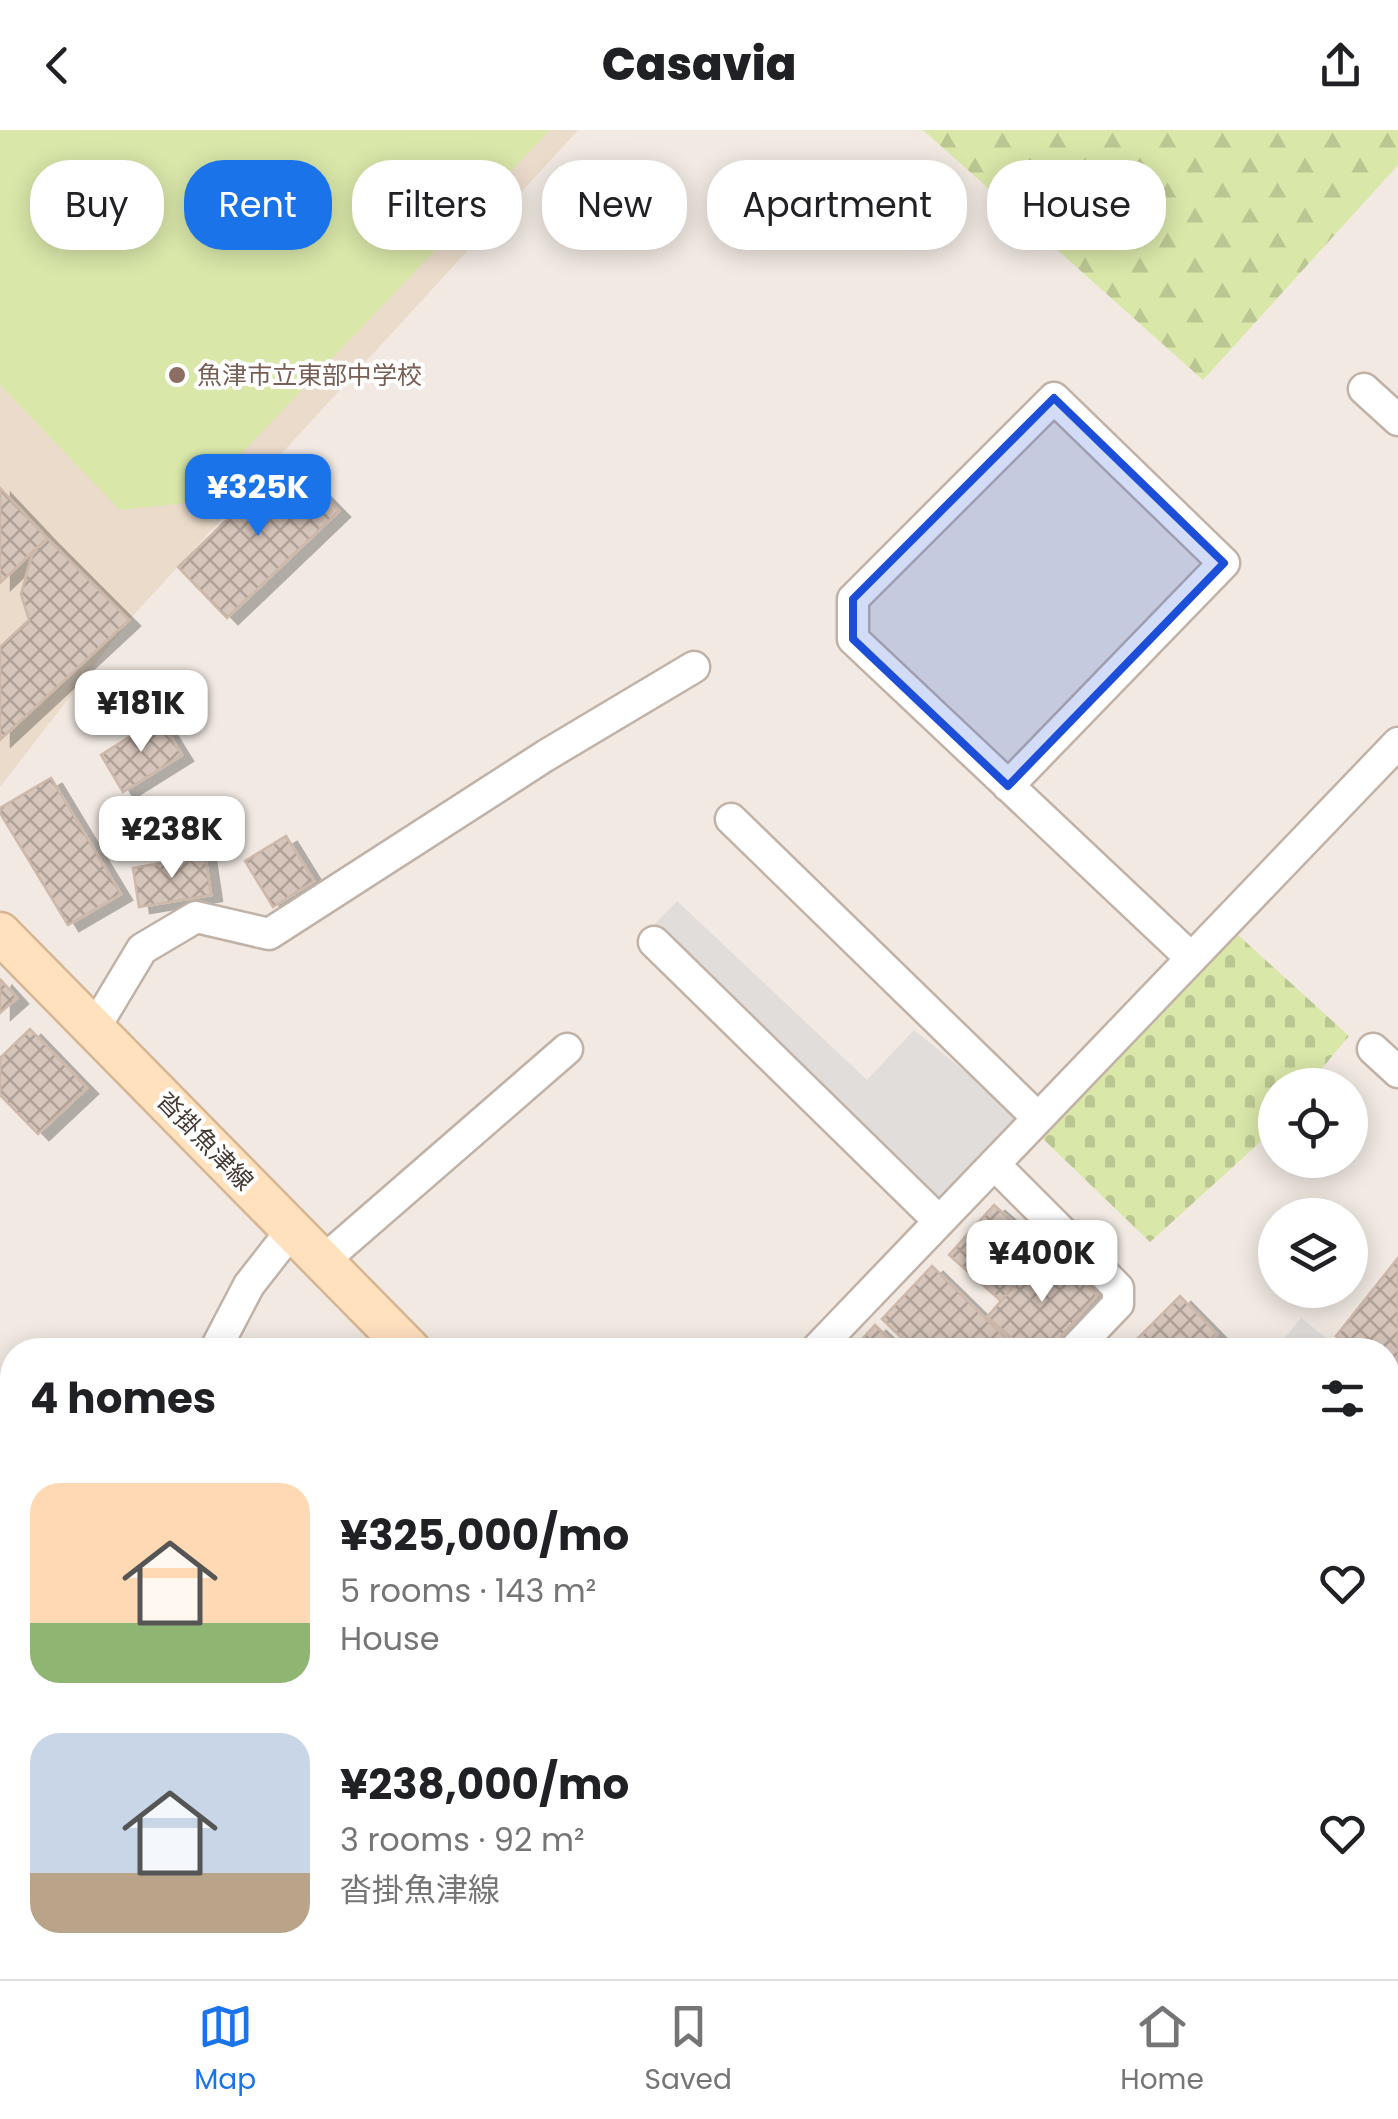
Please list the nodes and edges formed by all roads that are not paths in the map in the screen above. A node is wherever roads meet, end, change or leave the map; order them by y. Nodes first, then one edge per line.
1 (1364, 389) dead end
2 (1398, 420) edge
3 (694, 667) dead end
4 (1398, 742) edge
5 (1008, 786) junction
6 (731, 818) dead end
7 (0, 933) edge
8 (654, 942) dead end
9 (1190, 957) junction
10 (94, 1029) junction
11 (567, 1049) dead end
12 (1374, 1049) dead end
13 (1398, 1072) edge
14 (1038, 1118) junction
15 (994, 1164) junction
16 (939, 1221) junction
17 (292, 1230) junction
18 (323, 1262) junction
19 (221, 1338) edge
20 (398, 1338) edge
21 (827, 1338) edge
22 (1085, 1338) edge

1 - 2 street
3 - 10 street
4 - 9 street
5 - 5 street
5 - 9 street
6 - 14 street
7 - 10 main road, 沓掛魚津線
8 - 16 street
9 - 14 street
10 - 17 main road, 沓掛魚津線
11 - 18 street
12 - 13 street
14 - 15 street
15 - 16 street
15 - 22 street
16 - 21 street
17 - 18 main road, 沓掛魚津線
17 - 19 street
18 - 20 main road, 沓掛魚津線

